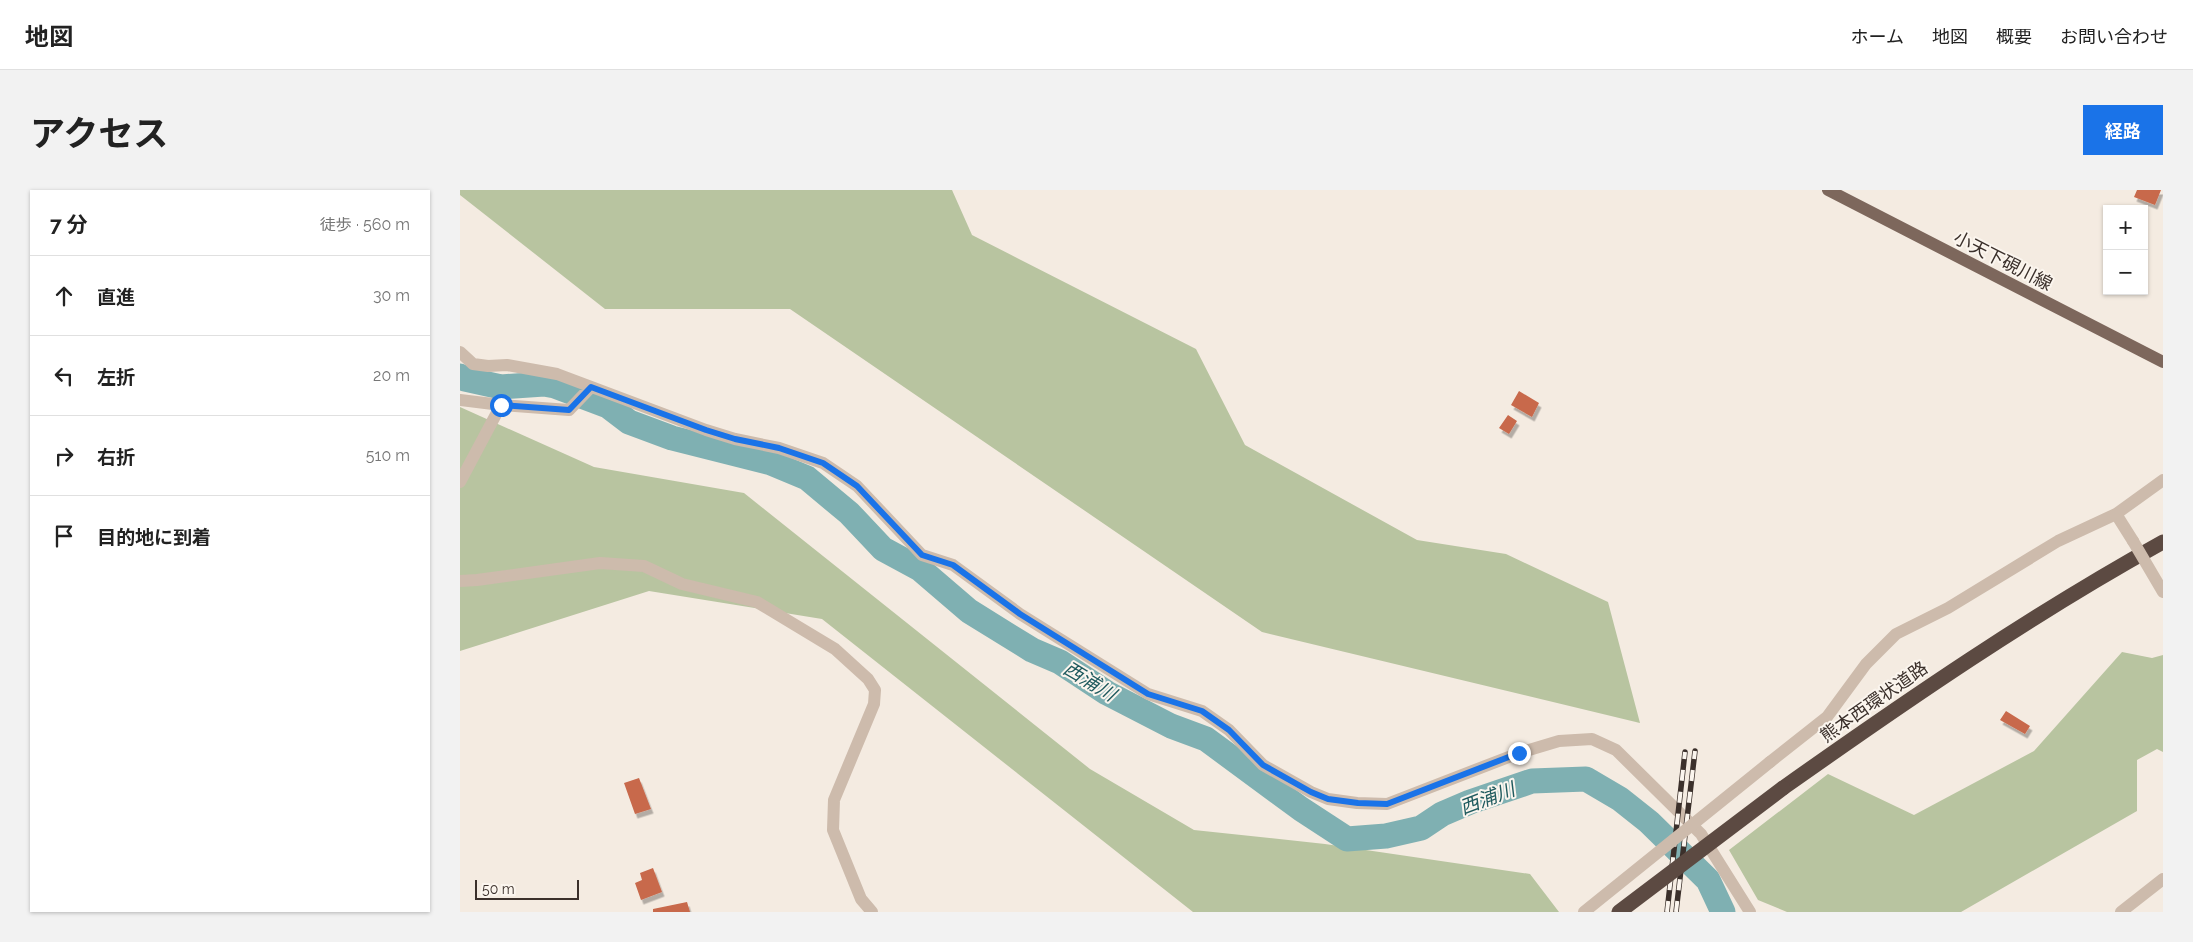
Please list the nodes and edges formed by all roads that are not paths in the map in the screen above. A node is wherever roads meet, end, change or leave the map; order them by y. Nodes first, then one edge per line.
1 (1828, 190) edge
2 (460, 352) edge
3 (2163, 362) edge
4 (591, 387) junction
5 (460, 400) edge
6 (501, 405) junction
7 (2163, 480) edge
8 (460, 482) edge
9 (2116, 514) junction
10 (2163, 542) edge
11 (460, 581) edge
12 (2163, 592) edge
13 (2163, 879) edge
14 (872, 912) edge
15 (1584, 912) edge
16 (1619, 912) edge
17 (1750, 912) edge
18 (2121, 912) edge

1 - 3 main road, 小天下硯川線
2 - 4 street
4 - 6 street
4 - 17 street
5 - 6 street
6 - 8 street
7 - 9 street
9 - 12 street, bridge
9 - 15 street, bridge
10 - 16 highway, 熊本西環状道路, bridge
11 - 14 street
13 - 18 street

